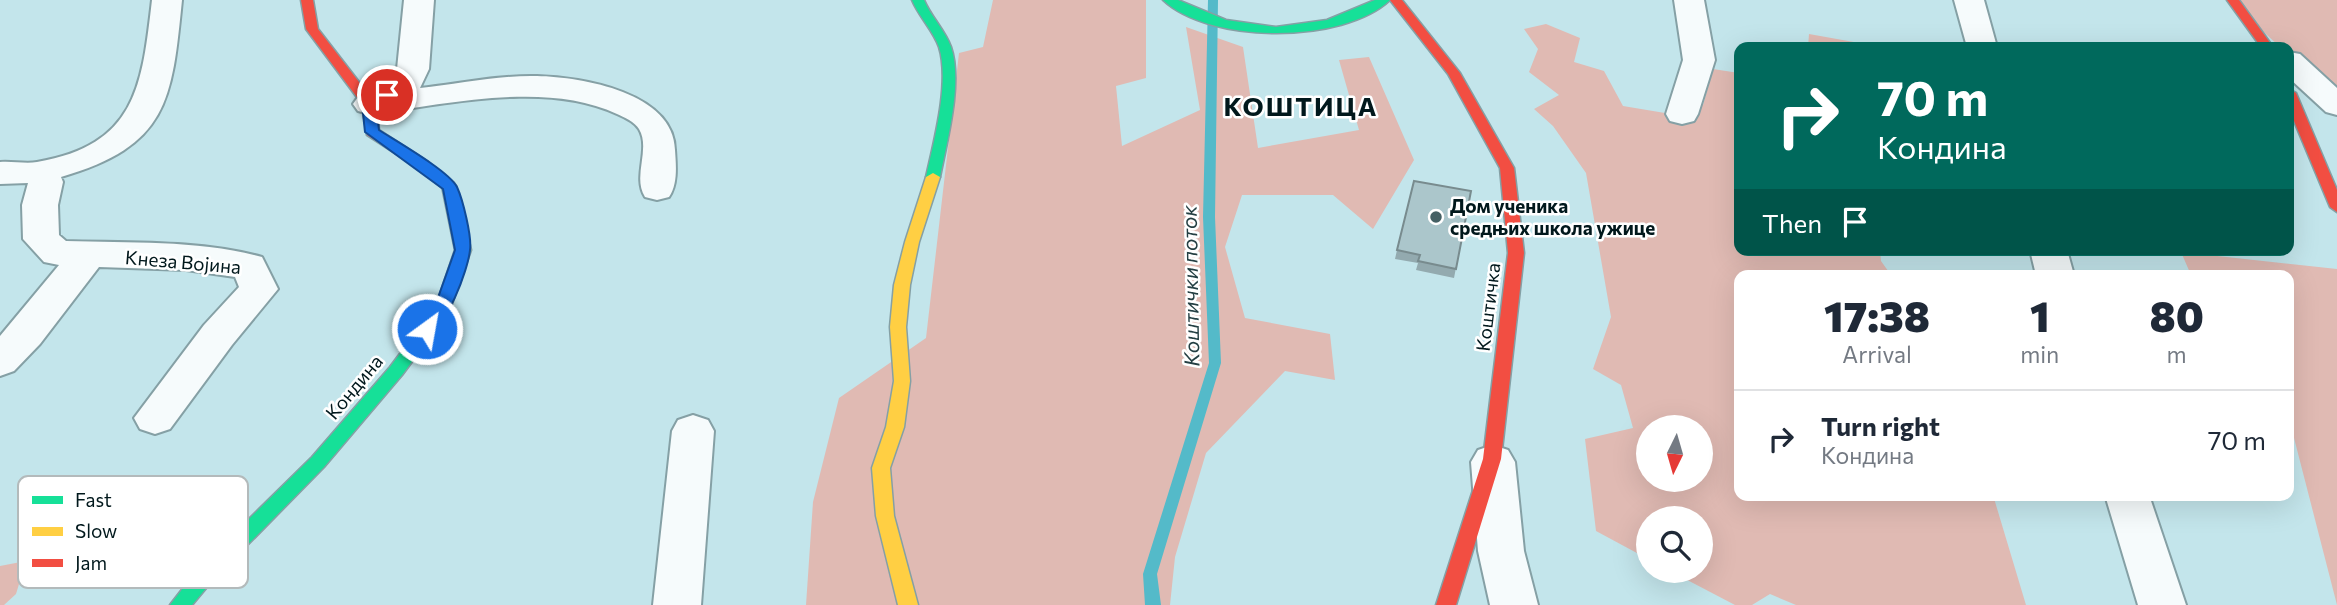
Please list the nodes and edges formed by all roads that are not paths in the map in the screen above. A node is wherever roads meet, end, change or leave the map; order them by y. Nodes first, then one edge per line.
1 (167, 0) edge
2 (306, 0) edge
3 (419, 0) edge
4 (918, 0) edge
5 (1169, 0) edge
6 (1384, 0) edge
7 (1396, 0) edge
8 (1689, 0) edge
9 (1969, 0) edge
10 (2233, 0) edge
11 (1981, 42) edge
12 (2266, 42) edge
13 (2294, 66) edge
14 (369, 104) junction
15 (2294, 105) edge
16 (2337, 105) edge
17 (1682, 114) dead end
18 (0, 173) edge
19 (38, 173) junction
20 (657, 189) dead end
21 (2337, 207) edge
22 (88, 255) junction
23 (0, 361) edge
24 (155, 418) dead end
25 (693, 431) dead end
26 (1492, 459) junction
27 (2129, 501) edge
28 (248, 532) edge
29 (194, 588) edge
30 (180, 605) edge
31 (677, 605) edge
32 (908, 605) edge
33 (1446, 605) edge
34 (1514, 605) edge
35 (2162, 605) edge

1 - 19 street
2 - 14 street, Кондина
3 - 14 street
4 - 32 street
5 - 6 street
7 - 26 street, Коштичка
8 - 17 street
9 - 11 street
10 - 12 street
13 - 16 street
14 - 20 street
14 - 28 street, Кондина
15 - 21 street
18 - 19 street
19 - 22 street, Кнеза Војина
22 - 23 street
22 - 24 street, Кнеза Војина
25 - 31 street
26 - 33 street, Коштичка
26 - 34 street
27 - 35 street
29 - 30 street, Кондина

